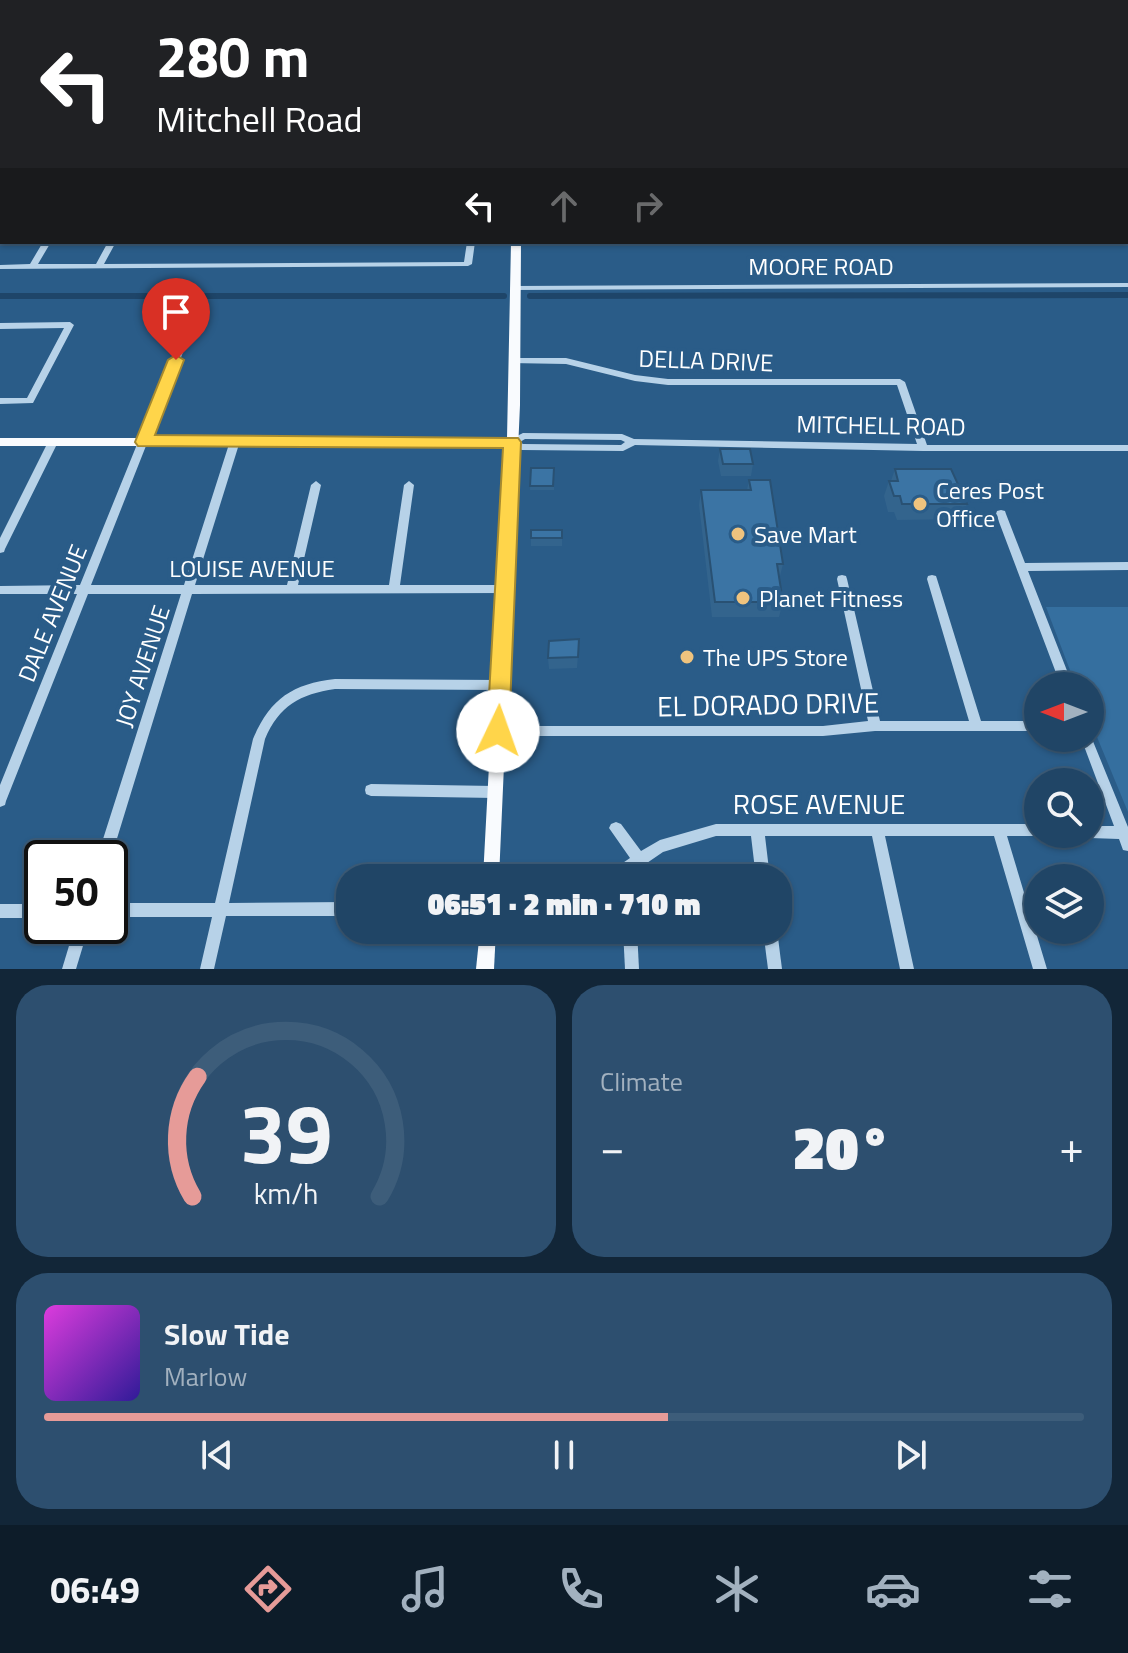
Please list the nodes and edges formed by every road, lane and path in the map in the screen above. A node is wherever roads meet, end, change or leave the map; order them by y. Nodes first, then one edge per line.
1 (46, 244) edge
2 (111, 244) edge
3 (471, 244) edge
4 (516, 244) edge
5 (99, 266) junction
6 (0, 267) edge
7 (32, 267) junction
8 (1128, 285) edge
9 (514, 288) junction
10 (199, 322) dead end
11 (0, 326) edge
12 (513, 361) junction
13 (0, 401) edge
14 (235, 441) junction
15 (0, 442) edge
16 (53, 442) junction
17 (144, 442) junction
18 (512, 442) junction
19 (923, 448) junction
20 (1128, 448) edge
21 (316, 485) dead end
22 (409, 485) dead end
23 (1001, 514) dead end
24 (4, 534) edge
25 (0, 549) edge
26 (1128, 566) edge
27 (1021, 567) junction
28 (842, 579) dead end
29 (932, 579) dead end
30 (505, 589) junction
31 (0, 590) edge
32 (85, 590) junction
33 (189, 590) junction
34 (291, 590) junction
35 (394, 590) junction
36 (1062, 672) edge
37 (500, 685) junction
38 (976, 725) junction
39 (875, 726) junction
40 (1024, 726) edge
41 (498, 731) junction
42 (1093, 752) edge
43 (371, 790) dead end
44 (495, 792) junction
45 (0, 801) edge
46 (616, 828) dead end
47 (757, 829) junction
48 (877, 829) junction
49 (998, 829) junction
50 (1024, 830) edge
51 (1104, 834) edge
52 (1126, 837) edge
53 (110, 840) edge
54 (640, 860) junction
55 (492, 864) edge
56 (634, 864) edge
57 (761, 864) edge
58 (220, 909) junction
59 (336, 909) edge
60 (128, 910) edge
61 (0, 911) edge
62 (24, 911) edge
63 (77, 944) edge
64 (487, 944) edge
65 (631, 944) edge
66 (772, 944) edge
67 (69, 969) edge
68 (207, 969) edge
69 (485, 969) edge
70 (632, 969) edge
71 (775, 969) edge
72 (907, 969) edge
73 (1040, 969) edge

1 - 7 street
2 - 5 street
3 - 5 street
4 - 9 main road
5 - 7 street
6 - 7 street
8 - 9 street, MOORE ROAD
9 - 12 main road
10 - 17 street, DALE AVENUE
11 - 13 street
12 - 18 main road
12 - 19 street, DELLA DRIVE
14 - 17 main road, MITCHELL ROAD
14 - 18 main road, MITCHELL ROAD
14 - 33 street, JOY AVENUE
15 - 16 main road, MITCHELL ROAD
16 - 17 main road, MITCHELL ROAD
16 - 24 street
17 - 32 street, DALE AVENUE
18 - 19 street, MITCHELL ROAD
18 - 30 main road
19 - 20 street, MITCHELL ROAD
21 - 34 street
22 - 35 street
23 - 27 street
24 - 25 street
26 - 27 street
27 - 36 street
28 - 39 street
29 - 38 street
30 - 35 street, LOUISE AVENUE
30 - 37 main road
31 - 32 street, LOUISE AVENUE
32 - 33 street, LOUISE AVENUE
32 - 45 street, DALE AVENUE
33 - 34 street, LOUISE AVENUE
33 - 53 street, JOY AVENUE
34 - 35 street, LOUISE AVENUE
37 - 41 main road
37 - 58 street
38 - 39 street, EL DORADO DRIVE
38 - 40 street, EL DORADO DRIVE
39 - 41 street, EL DORADO DRIVE
41 - 44 main road
42 - 52 street
43 - 44 street
44 - 55 main road
46 - 54 street
47 - 48 street, ROSE AVENUE
47 - 54 street, ROSE AVENUE
47 - 57 street
48 - 49 street, ROSE AVENUE
48 - 72 street
49 - 50 street, ROSE AVENUE
49 - 73 street
51 - 52 street
54 - 56 street, ROSE AVENUE
58 - 59 street
58 - 60 street
58 - 68 street
61 - 62 street
63 - 67 street
64 - 69 main road
65 - 70 street
66 - 71 street

